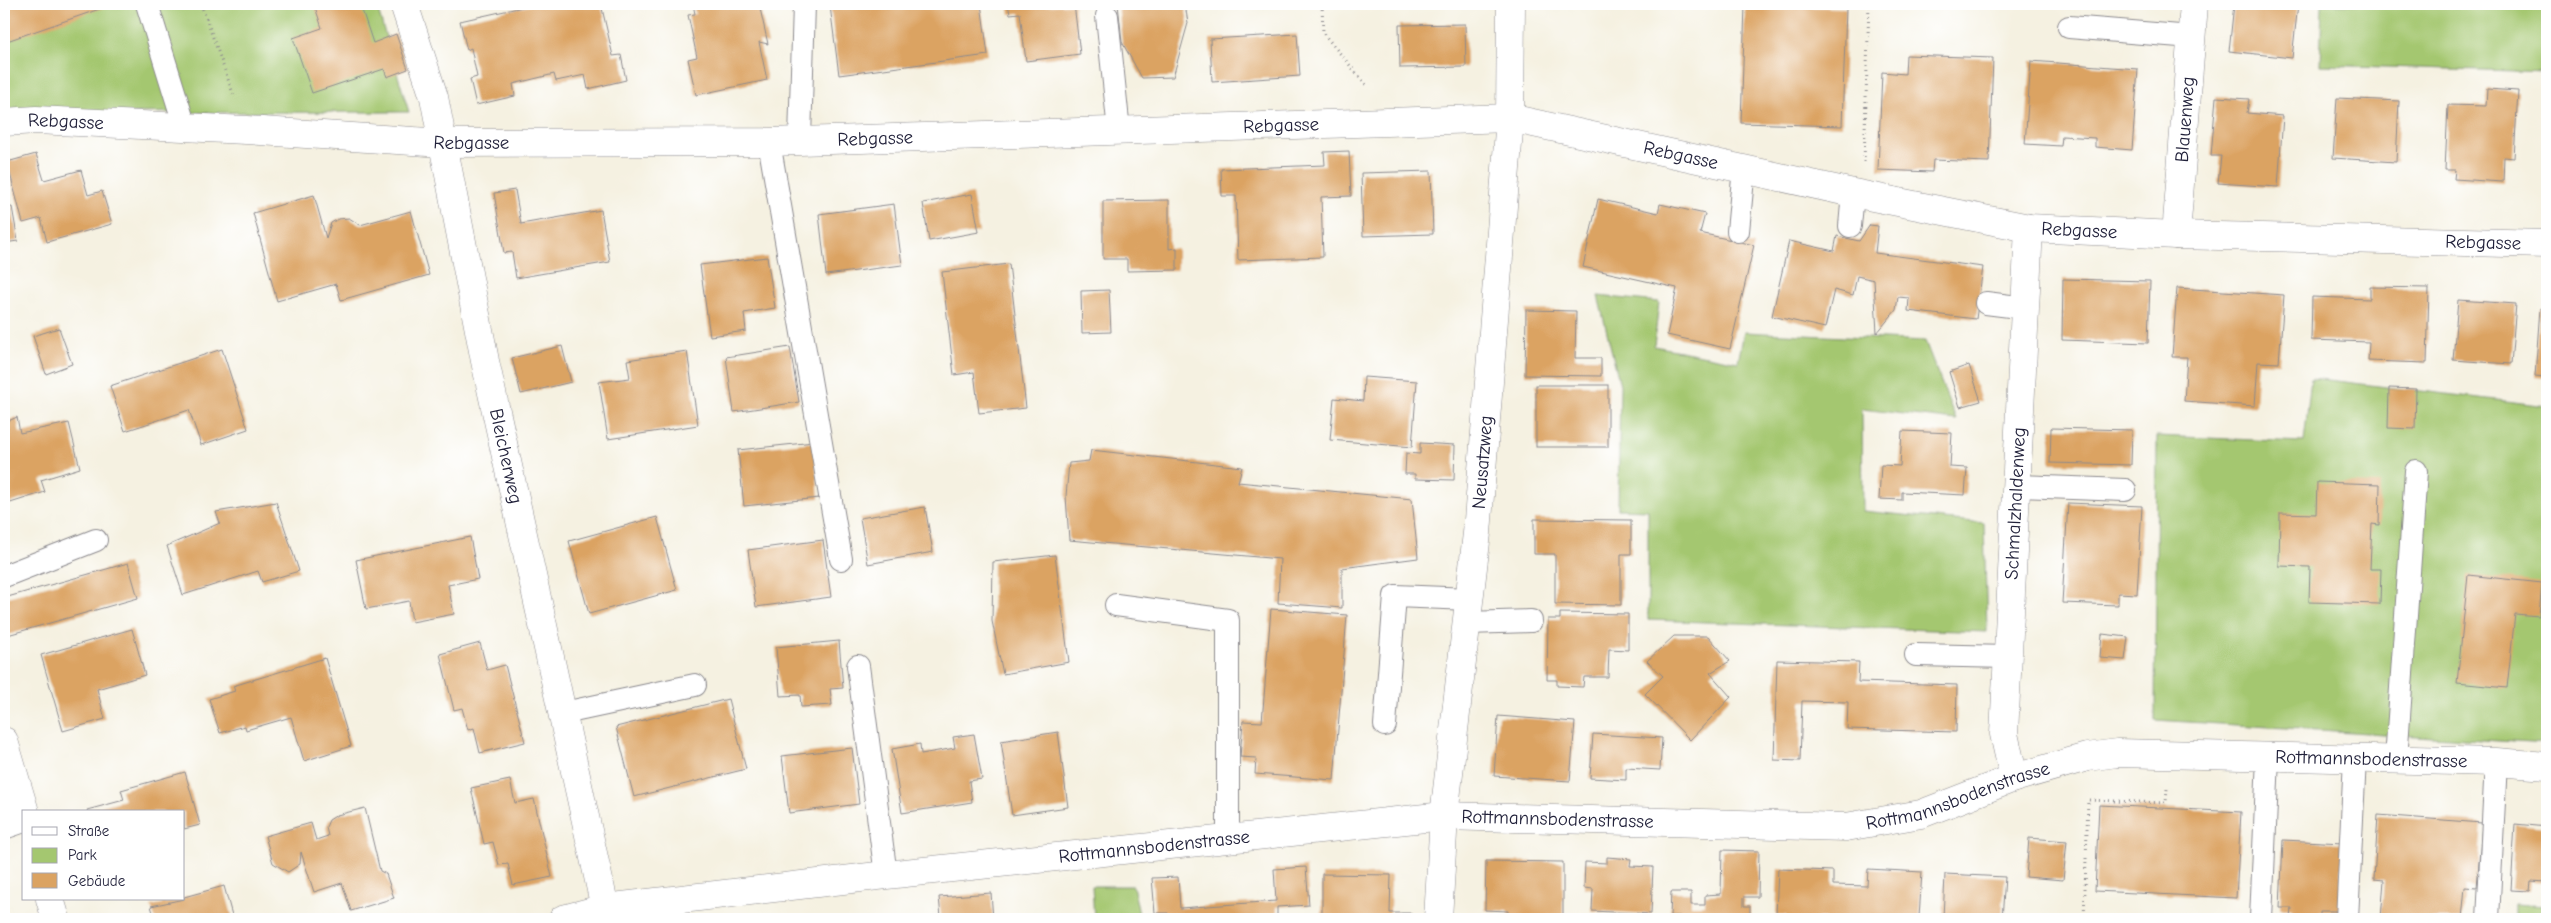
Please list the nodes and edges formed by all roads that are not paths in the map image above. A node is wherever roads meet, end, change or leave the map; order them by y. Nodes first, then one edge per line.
1 (147, 4) edge
2 (404, 4) edge
3 (804, 4) edge
4 (1511, 4) edge
5 (2194, 4) edge
6 (1107, 16) dead end
7 (2069, 27) dead end
8 (2192, 37) junction
9 (1510, 118) junction
10 (4, 122) edge
11 (185, 127) junction
12 (1119, 131) junction
13 (800, 139) junction
14 (769, 142) junction
15 (443, 143) junction
16 (1744, 168) junction
17 (1858, 194) junction
18 (1850, 226) dead end
19 (2030, 228) junction
20 (1738, 231) dead end
21 (2176, 235) junction
22 (2547, 244) edge
23 (1986, 303) dead end
24 (2026, 308) junction
25 (2416, 472) dead end
26 (2016, 486) junction
27 (2125, 490) dead end
28 (96, 540) dead end
29 (841, 559) dead end
30 (4, 576) edge
31 (1116, 605) dead end
32 (1468, 611) junction
33 (1531, 621) dead end
34 (1916, 655) dead end
35 (2008, 657) junction
36 (858, 666) dead end
37 (695, 685) dead end
38 (564, 713) junction
39 (1385, 725) dead end
40 (4, 741) edge
41 (2268, 757) junction
42 (2355, 759) junction
43 (2396, 760) junction
44 (2496, 762) junction
45 (2547, 766) edge
46 (2014, 778) junction
47 (24, 810) edge
48 (1444, 816) junction
49 (22, 822) edge
50 (4, 828) edge
51 (1228, 839) junction
52 (886, 875) junction
53 (50, 900) edge
54 (605, 908) junction
55 (56, 919) edge
56 (563, 919) edge
57 (1438, 919) edge
58 (2261, 919) edge
59 (2347, 919) edge
60 (2488, 919) edge

1 - 11 lane
2 - 15 street, Bleicherweg
3 - 13 lane
4 - 9 street, Neusatzweg
5 - 8 street, Blauenweg
6 - 12 lane
7 - 8 lane
8 - 21 street, Blauenweg
9 - 12 street, Rebgasse
9 - 16 street, Rebgasse
9 - 32 street, Neusatzweg
10 - 11 street, Rebgasse
11 - 15 street, Rebgasse
12 - 13 street, Rebgasse
13 - 14 street, Rebgasse
14 - 15 street, Rebgasse
14 - 29 lane
15 - 38 street, Bleicherweg
16 - 17 street, Rebgasse
16 - 20 lane
17 - 18 lane
17 - 19 street, Rebgasse
19 - 21 street, Rebgasse
19 - 24 street, Schmalzhaldenweg
21 - 22 street, Rebgasse
23 - 24 lane
24 - 26 street, Schmalzhaldenweg
25 - 43 lane
26 - 27 lane
26 - 35 street, Schmalzhaldenweg
28 - 30 lane
31 - 51 lane
32 - 33 lane
32 - 39 lane
32 - 48 street, Neusatzweg
34 - 35 lane
35 - 46 street, Schmalzhaldenweg
36 - 52 lane
37 - 38 lane
38 - 54 street, Bleicherweg
40 - 47 street
41 - 42 street, Rottmannsbodenstrasse
41 - 46 street, Rottmannsbodenstrasse
41 - 58 lane
42 - 43 street, Rottmannsbodenstrasse
42 - 59 lane
43 - 44 street, Rottmannsbodenstrasse
44 - 45 street, Rottmannsbodenstrasse
44 - 60 lane
46 - 48 street, Rottmannsbodenstrasse
48 - 51 street, Rottmannsbodenstrasse
48 - 57 street, Neusatzweg
49 - 50 lane
51 - 52 street, Rottmannsbodenstrasse
52 - 54 street, Rottmannsbodenstrasse
53 - 55 street
54 - 56 street, Rottmannsbodenstrasse

